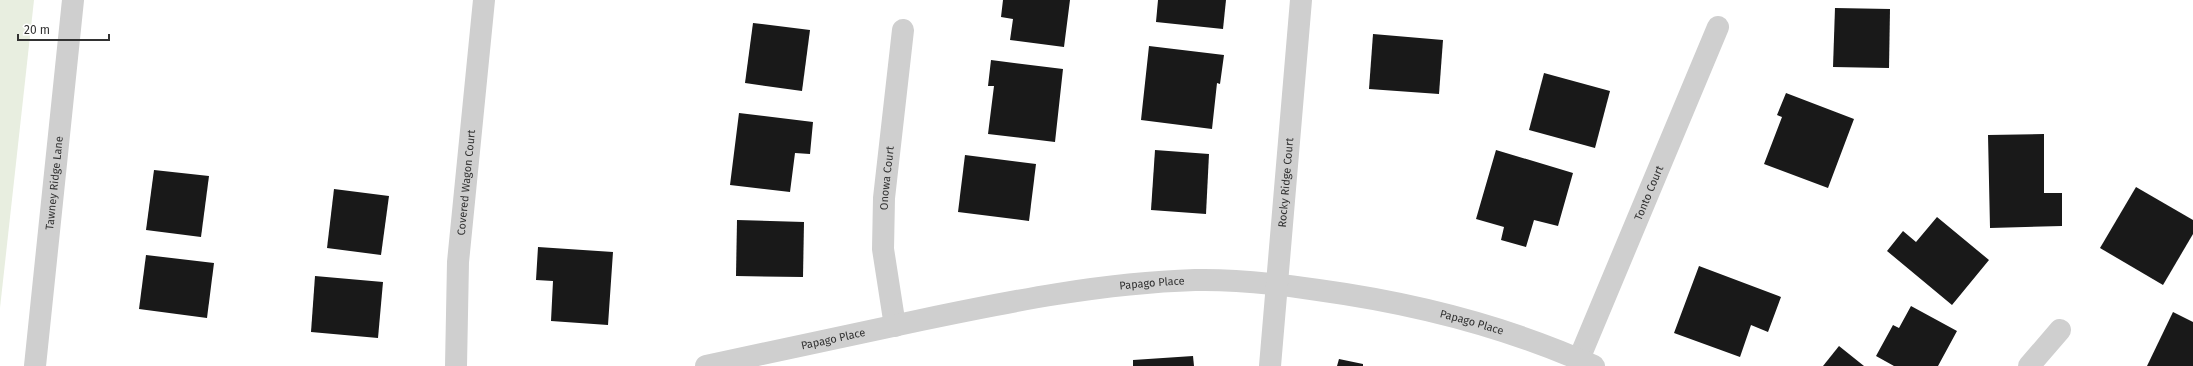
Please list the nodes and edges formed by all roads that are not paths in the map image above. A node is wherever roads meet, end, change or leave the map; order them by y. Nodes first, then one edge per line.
1 (73, 0) edge
2 (484, 0) edge
3 (1301, 0) edge
4 (1718, 27) dead end
5 (903, 30) dead end
6 (1276, 284) junction
7 (895, 326) junction
8 (2060, 330) dead end
9 (1586, 363) edge
10 (712, 365) edge
11 (35, 366) edge
12 (456, 366) edge
13 (1270, 366) edge
14 (2029, 366) edge

1 - 11 street, Tawney Ridge Lane
2 - 12 street, Covered Wagon Court
3 - 6 street, Rocky Ridge Court
4 - 9 street, Tonto Court
5 - 7 street, Onowa Court
6 - 7 street, Papago Place
6 - 9 street, Papago Place
6 - 13 street, Rocky Ridge Court
7 - 10 street, Papago Place
8 - 14 street

